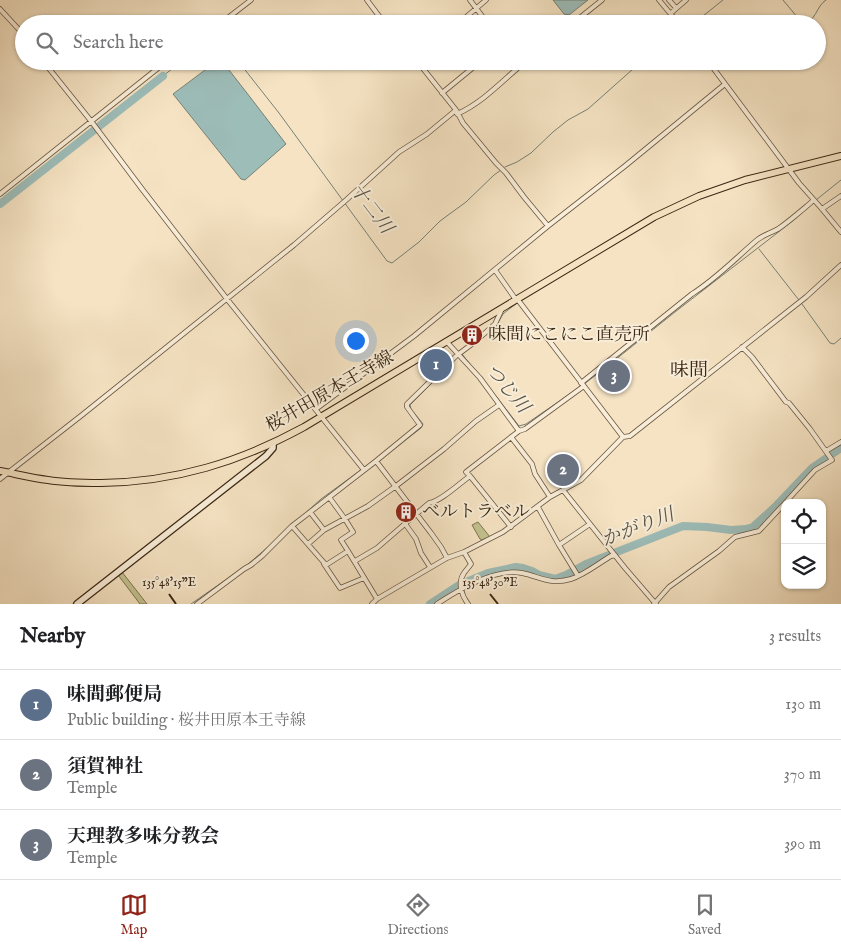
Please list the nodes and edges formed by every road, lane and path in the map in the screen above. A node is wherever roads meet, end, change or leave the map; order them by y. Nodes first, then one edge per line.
1 (251, 0) edge
2 (367, 0) edge
3 (470, 0) edge
4 (486, 0) edge
5 (602, 0) edge
6 (659, 0) edge
7 (669, 0) edge
8 (686, 0) edge
9 (476, 8) junction
10 (676, 8) junction
11 (0, 10) edge
12 (671, 13) joint
13 (232, 15) edge
14 (378, 15) edge
15 (468, 15) edge
16 (481, 15) edge
17 (583, 15) edge
18 (15, 26) edge
19 (50, 70) edge
20 (155, 70) edge
21 (424, 70) edge
22 (470, 70) edge
23 (516, 70) edge
24 (715, 70) edge
25 (725, 84) junction
26 (442, 93) junction
27 (456, 112) junction
28 (92, 121) junction
29 (841, 156) edge
30 (788, 168) junction
31 (0, 194) edge
32 (841, 196) edge
33 (814, 200) junction
34 (822, 209) junction
35 (548, 226) junction
36 (841, 232) edge
37 (841, 265) edge
38 (494, 270) junction
39 (516, 298) junction
40 (227, 299) junction
41 (502, 308) junction
42 (446, 341) junction
43 (742, 347) junction
44 (458, 354) junction
45 (582, 385) junction
46 (499, 404) junction
47 (316, 409) junction
48 (321, 416) junction
49 (519, 431) junction
50 (511, 437) junction
51 (623, 437) junction
52 (841, 442) edge
53 (273, 443) junction
54 (826, 451) junction
55 (376, 461) junction
56 (364, 470) junction
57 (0, 471) edge
58 (9, 472) junction
59 (470, 476) junction
60 (0, 479) edge
61 (396, 486) junction
62 (563, 490) junction
63 (329, 498) junction
64 (550, 498) junction
65 (789, 499) edge
66 (538, 507) junction
67 (781, 507) edge
68 (310, 512) junction
69 (416, 514) junction
70 (345, 519) junction
71 (406, 524) junction
72 (590, 524) junction
73 (292, 526) junction
74 (511, 527) junction
75 (324, 530) junction
76 (308, 544) junction
77 (559, 545) junction
78 (348, 551) junction
79 (464, 552) junction
80 (615, 555) junction
81 (447, 558) junction
82 (355, 561) junction
83 (323, 562) junction
84 (430, 568) junction
85 (578, 576) junction
86 (364, 578) junction
87 (461, 590) junction
88 (377, 598) junction
89 (77, 604) edge
90 (197, 604) edge
91 (372, 604) edge
92 (437, 604) edge
93 (468, 604) edge
94 (655, 604) edge

1 - 13 street
2 - 14 street
3 - 9 street
4 - 9 street
5 - 17 street
6 - 12 street
7 - 10 street
8 - 10 street
9 - 15 street
9 - 16 street
10 - 12 street
11 - 18 street
19 - 28 street
20 - 28 street
21 - 26 street
22 - 26 street
23 - 27 street
24 - 25 street
25 - 30 street
25 - 35 street
26 - 27 street
27 - 35 street
27 - 40 street
28 - 31 street
28 - 40 street
29 - 30 main road, 桜井田原本王寺線
30 - 33 street
30 - 39 main road, 桜井田原本王寺線
32 - 34 street
33 - 34 street
33 - 45 street
34 - 36 street
35 - 38 street
37 - 43 street
38 - 39 street
38 - 47 street
39 - 41 main road, 桜井田原本王寺線
39 - 45 street
40 - 47 street
40 - 58 street
41 - 42 main road, 桜井田原本王寺線
41 - 44 street
42 - 44 street
42 - 48 main road, 桜井田原本王寺線
43 - 51 street
43 - 54 street
44 - 46 street
44 - 55 street
45 - 49 street
45 - 51 street
46 - 49 street
46 - 61 street
47 - 48 street
48 - 53 main road, 桜井田原本王寺線
48 - 56 street
49 - 50 street
50 - 59 street
50 - 64 street
51 - 62 street
52 - 54 street
53 - 58 main road, 桜井田原本王寺線
53 - 89 street
54 - 65 street
55 - 56 street
55 - 61 street
56 - 63 street
57 - 58 main road, 桜井田原本王寺線
58 - 60 street
59 - 69 street
59 - 74 street
61 - 69 street
61 - 70 street
62 - 64 street
62 - 72 street
63 - 68 street
63 - 70 street
64 - 66 street
66 - 74 street
66 - 77 street
67 - 94 street
68 - 73 street
68 - 75 street
69 - 71 street
69 - 81 street
70 - 75 street
70 - 78 street
71 - 82 street
71 - 84 street
72 - 77 street
72 - 80 street
73 - 76 street
73 - 90 street
74 - 79 street
75 - 76 street
76 - 83 street
77 - 85 street
78 - 82 street
78 - 83 street
79 - 81 street
79 - 87 street
80 - 85 street
80 - 94 street
81 - 84 street
82 - 86 street
83 - 86 street
84 - 88 street
85 - 87 street
86 - 88 street
87 - 92 street
87 - 93 street
88 - 91 street

